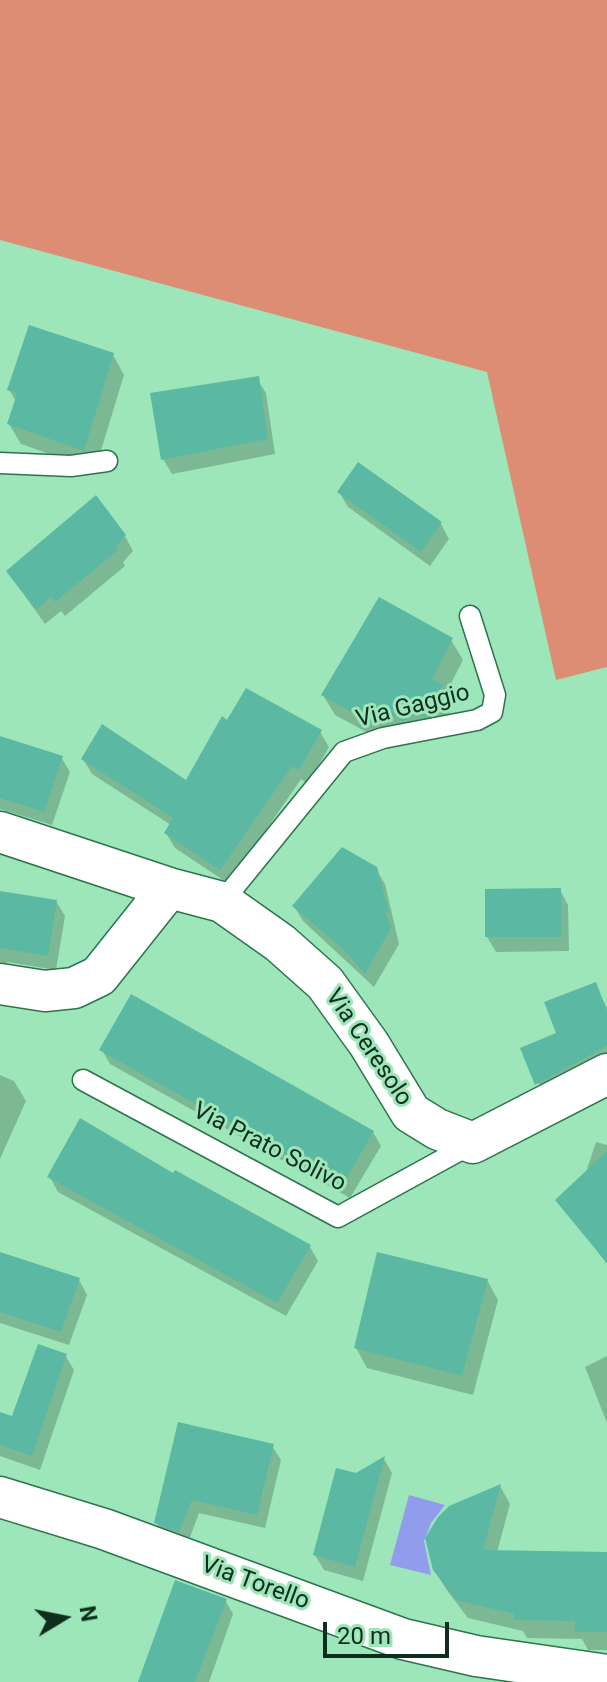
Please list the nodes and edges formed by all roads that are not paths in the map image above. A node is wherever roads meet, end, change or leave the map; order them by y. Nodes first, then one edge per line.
1 (107, 461) dead end
2 (0, 463) edge
3 (470, 616) dead end
4 (0, 832) edge
5 (169, 888) junction
6 (222, 902) junction
7 (0, 984) edge
8 (607, 1074) edge
9 (83, 1080) dead end
10 (473, 1143) junction
11 (0, 1497) edge
12 (607, 1675) edge

1 - 2 lane
3 - 6 lane, Via Gaggio
4 - 5 street, Via Ceresolo
5 - 6 street, Via Ceresolo
5 - 7 street
6 - 10 street, Via Ceresolo
8 - 10 street
9 - 10 lane, Via Prato Solivo
11 - 12 street, Via Torello

